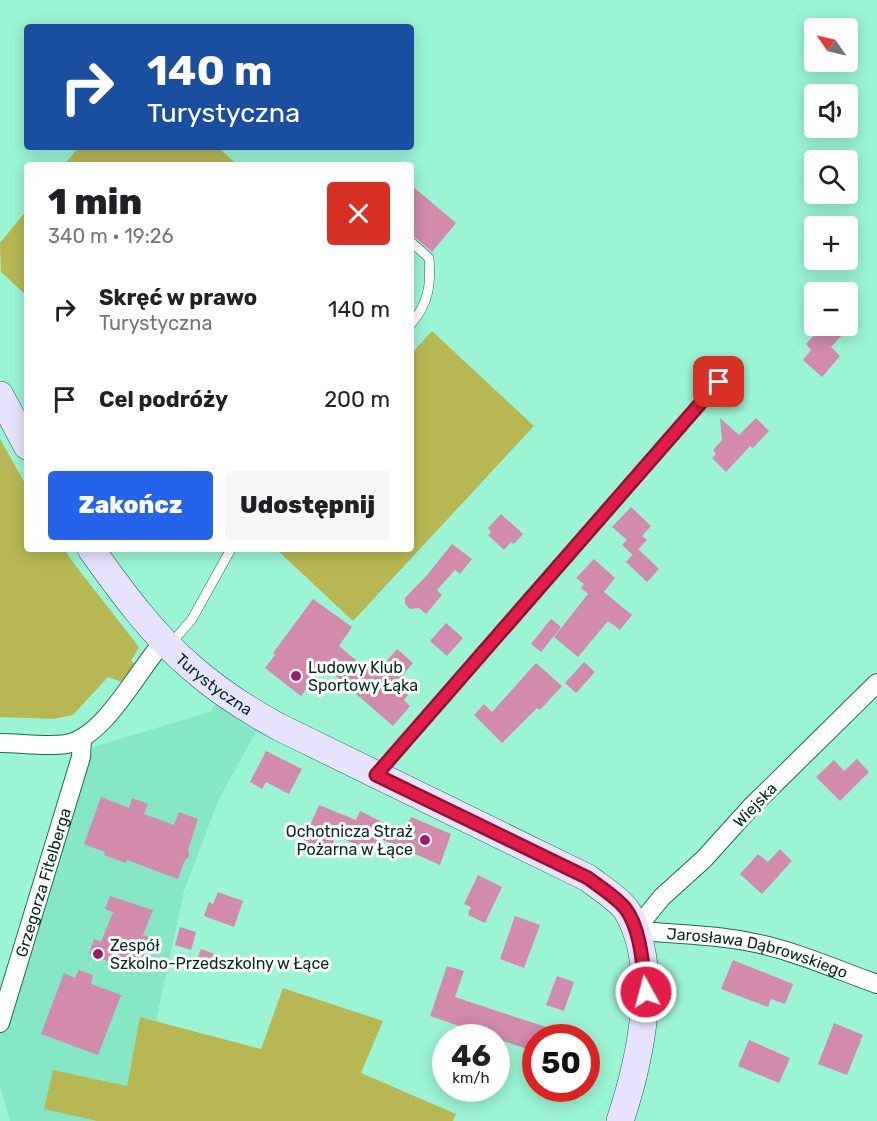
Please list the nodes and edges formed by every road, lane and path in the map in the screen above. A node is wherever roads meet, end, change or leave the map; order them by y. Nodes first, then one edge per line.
1 (414, 245) edge
2 (414, 319) edge
3 (719, 382) dead end
4 (0, 395) edge
5 (24, 440) edge
6 (93, 552) edge
7 (229, 552) edge
8 (166, 644) junction
9 (877, 683) edge
10 (82, 740) junction
11 (0, 743) edge
12 (376, 775) junction
13 (635, 930) junction
14 (877, 984) edge
15 (0, 1023) edge
16 (620, 1121) edge

1 - 2 lane
3 - 12 lane
4 - 5 main road
6 - 8 main road, Turystyczna
7 - 8 lane
8 - 10 street
8 - 12 main road, Turystyczna
9 - 13 street, Wiejska
10 - 11 street
10 - 15 street, Grzegorza Fitelberga
12 - 13 main road, Turystyczna
13 - 14 street, Jarosława Dąbrowskiego
13 - 16 main road, Turystyczna

